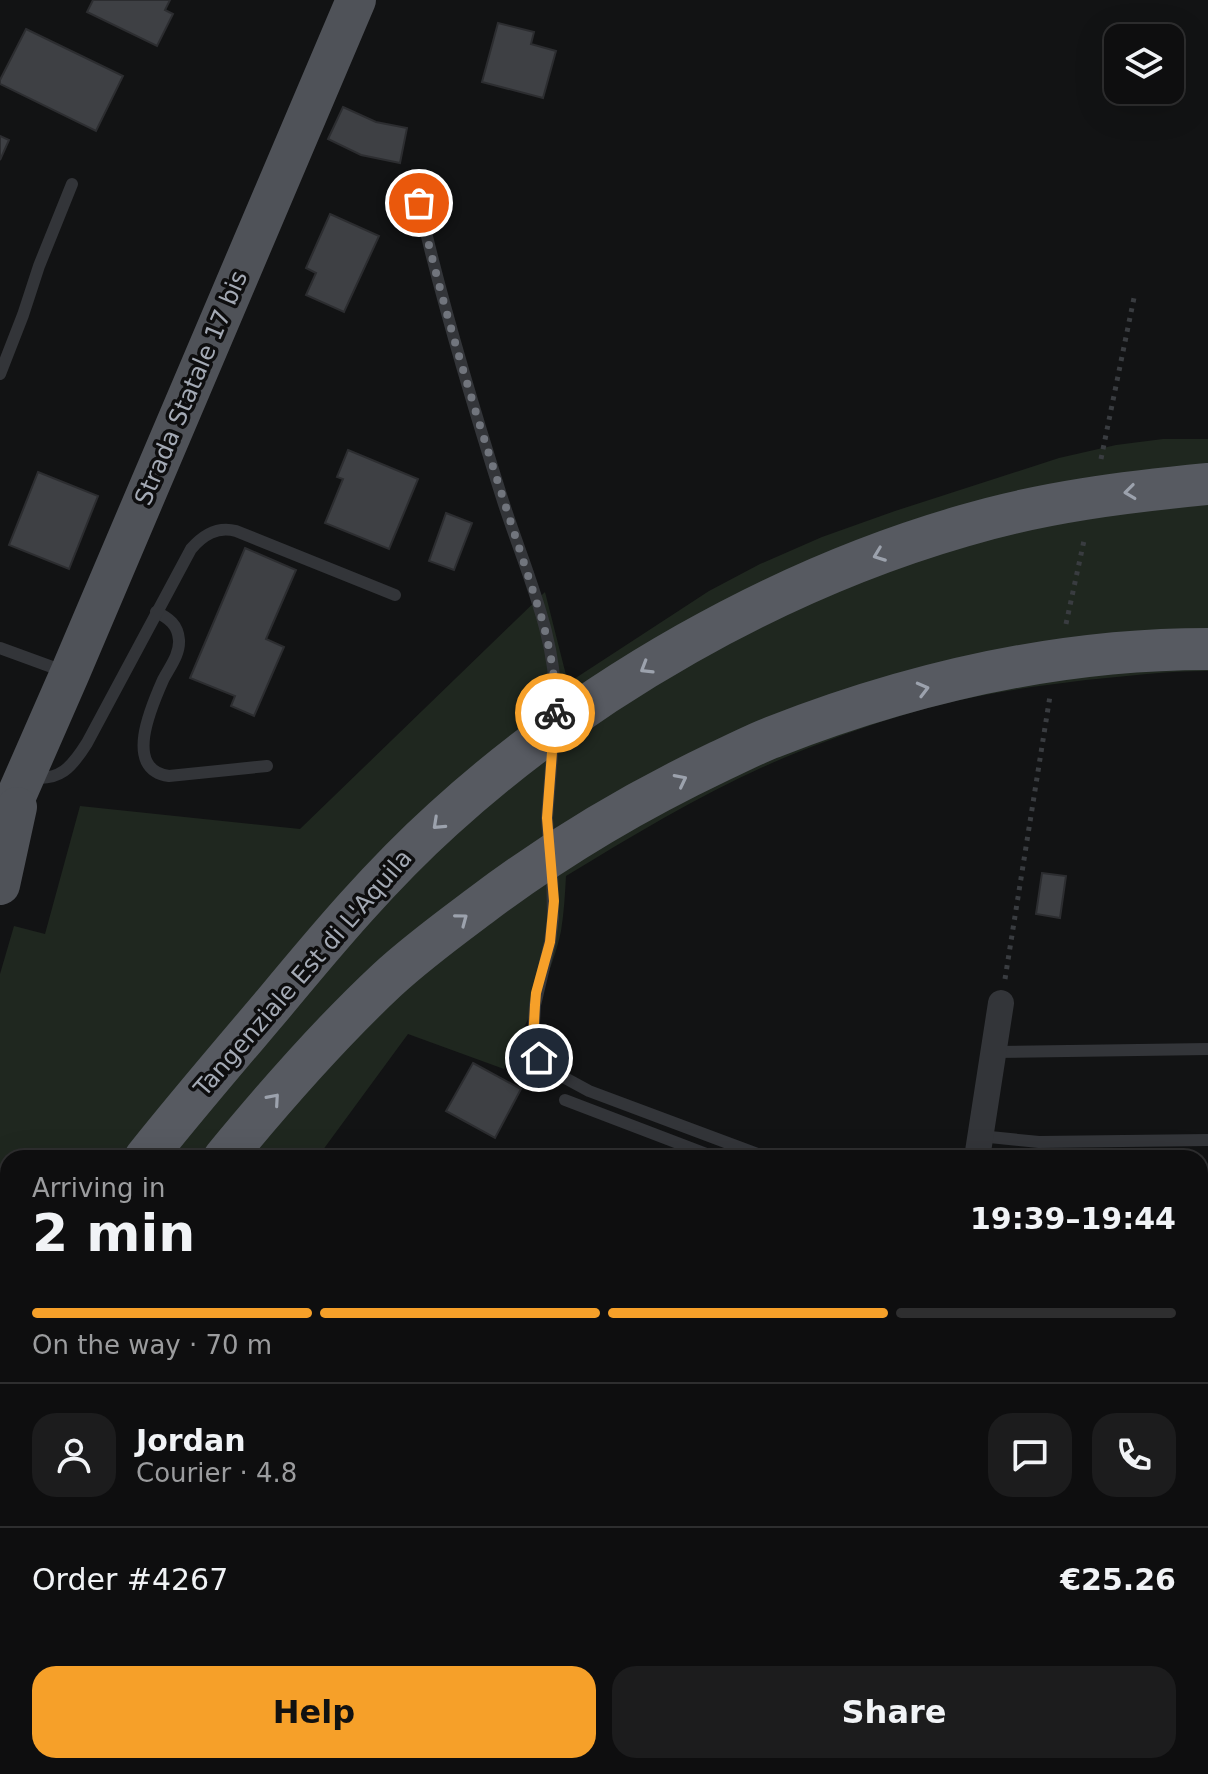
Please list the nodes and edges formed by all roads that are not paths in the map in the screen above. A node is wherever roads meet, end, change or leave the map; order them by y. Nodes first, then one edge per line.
1 (356, 0) edge
2 (72, 184) dead end
3 (419, 203) dead end
4 (0, 374) edge
5 (1208, 484) edge
6 (395, 595) dead end
7 (156, 612) junction
8 (0, 648) edge
9 (1208, 649) edge
10 (70, 673) junction
11 (267, 766) dead end
12 (26, 776) junction
13 (0, 833) edge
14 (0, 885) edge
15 (1001, 1003) dead end
16 (1208, 1049) edge
17 (993, 1052) junction
18 (565, 1100) dead end
19 (1208, 1140) edge
20 (978, 1147) edge
21 (152, 1150) edge
22 (231, 1150) edge
23 (696, 1150) edge
24 (747, 1150) edge

1 - 10 main road, Strada Statale 17 bis
2 - 4 lane
3 - 24 lane
5 -> 21 highway, Tangenziale Est di L'Aquila, bridge
6 - 7 lane
7 - 11 lane
7 - 12 lane
8 - 10 lane
22 -> 9 highway, bridge
10 - 12 main road, Strada Statale 17 bis
12 - 13 main road, Strada Statale 17 bis
12 - 14 main road, Strada Statale 17 bis
15 - 17 street
16 - 17 lane
17 - 20 street
18 - 23 lane
19 - 20 lane

